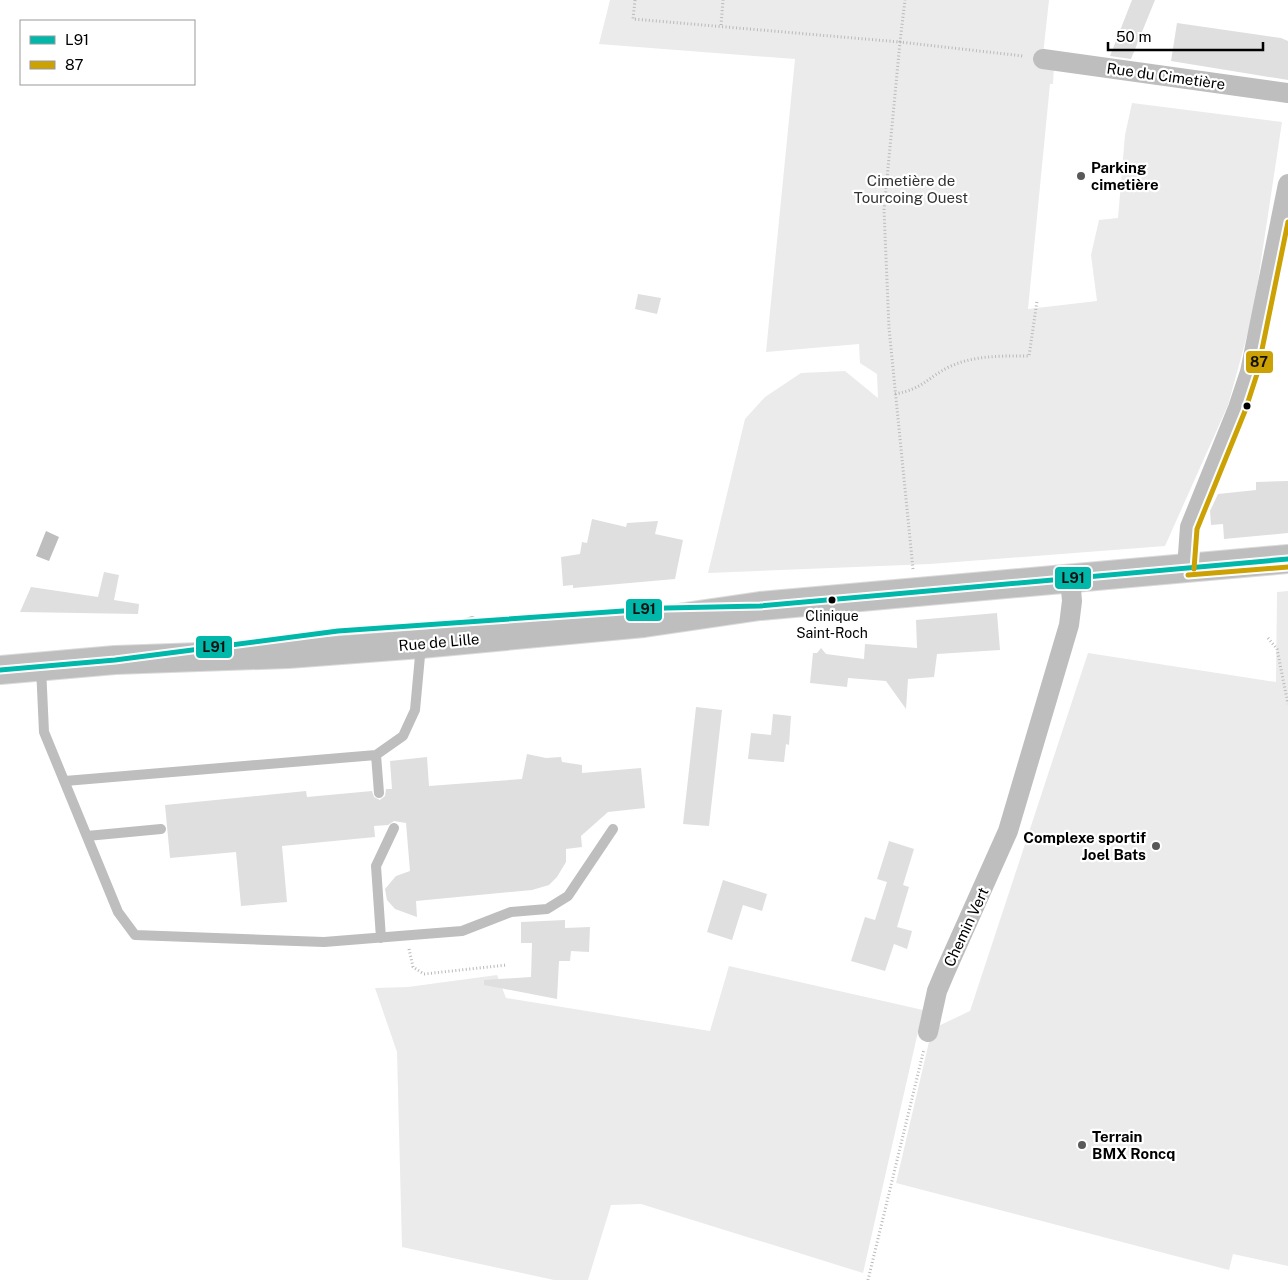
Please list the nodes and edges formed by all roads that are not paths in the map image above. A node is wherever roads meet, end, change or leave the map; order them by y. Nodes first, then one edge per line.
1 (1043, 59) road end
2 (1288, 93) edge
3 (1288, 184) edge
4 (1288, 558) edge
5 (1187, 568) junction
6 (1070, 578) junction
7 (760, 606) junction
8 (472, 621) junction
9 (421, 644) junction
10 (116, 660) junction
11 (40, 666) junction
12 (0, 670) edge
13 (376, 755) junction
14 (65, 781) junction
15 (379, 793) dead end
16 (394, 828) dead end
17 (161, 829) dead end
18 (613, 829) dead end
19 (87, 836) junction
20 (381, 938) junction
21 (928, 1032) road end

1 - 2 street, Rue du Cimetière
3 - 5 street
4 - 5 main road, Rue de Lille
5 - 6 main road, Rue de Lille
6 - 7 main road, Rue de Lille
6 - 21 street, Chemin Vert
7 - 8 main road, Rue de Lille
7 - 9 main road, Rue de Lille
8 - 9 lane
8 - 10 main road, Rue de Lille
9 - 10 main road, Rue de Lille
9 - 13 lane
10 - 11 main road, Rue de Lille
11 - 12 main road, Rue de Lille
11 - 14 lane
13 - 14 lane
13 - 15 lane
14 - 19 lane
16 - 20 lane
17 - 19 lane
18 - 20 lane
19 - 20 lane

